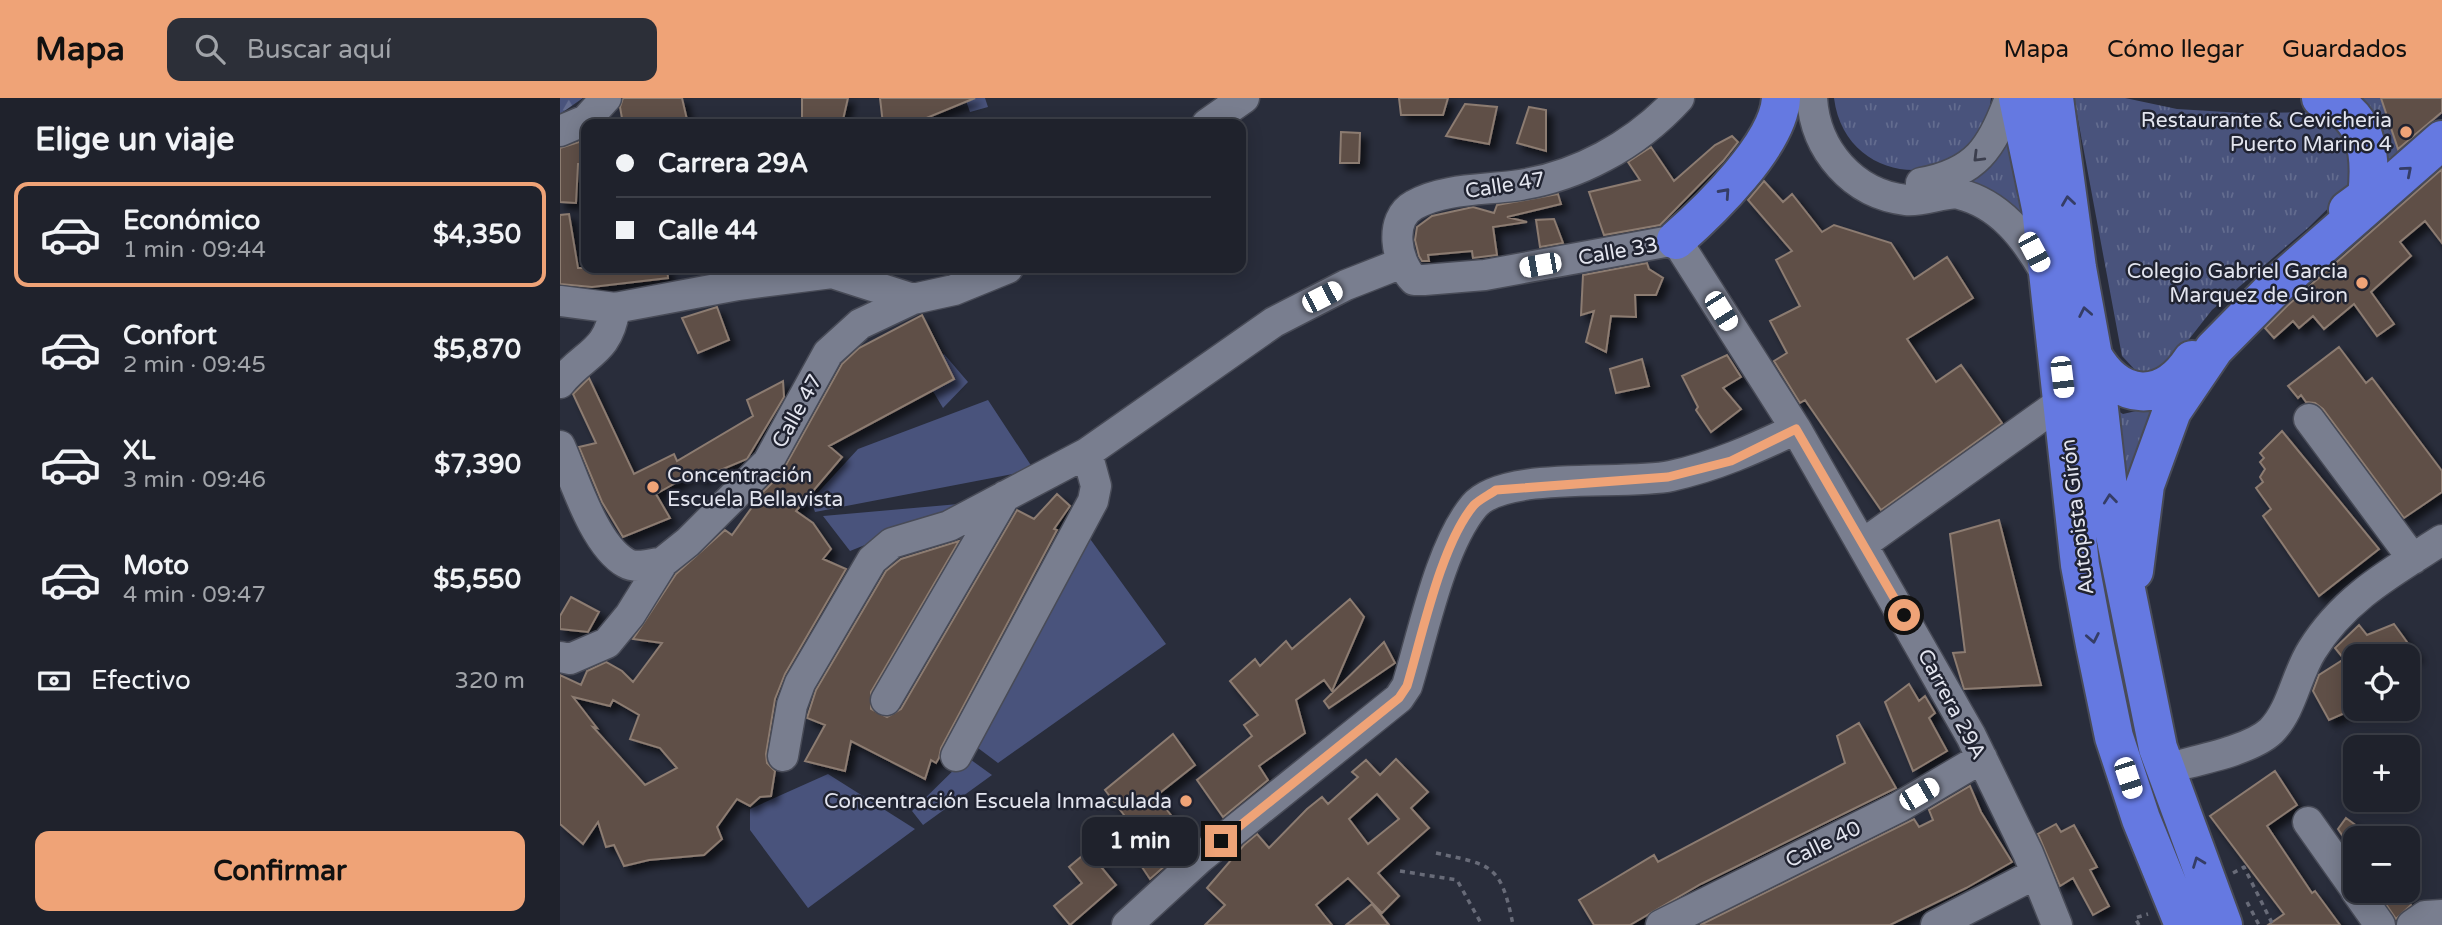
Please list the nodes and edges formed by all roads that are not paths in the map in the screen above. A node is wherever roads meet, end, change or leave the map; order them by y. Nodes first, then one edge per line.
1 (606, 98) edge
2 (1244, 98) edge
3 (1679, 98) edge
4 (1781, 98) edge
5 (1812, 98) edge
6 (1827, 98) edge
7 (2010, 98) edge
8 (2321, 98) edge
9 (2043, 100) edge
10 (587, 119) edge
11 (1214, 119) edge
12 (581, 122) edge
13 (560, 131) edge
14 (2442, 140) edge
15 (1676, 240) junction
16 (1402, 262) junction
17 (996, 273) edge
18 (2050, 281) junction
19 (913, 299) junction
20 (560, 301) edge
21 (615, 308) junction
22 (2094, 355) junction
23 (560, 383) edge
24 (2064, 400) junction
25 (2309, 419) dead end
26 (1796, 429) junction
27 (560, 446) edge
28 (1087, 453) junction
29 (568, 490) edge
30 (1005, 496) junction
31 (2442, 540) edge
32 (1863, 544) junction
33 (2413, 559) junction
34 (663, 562) junction
35 (2137, 640) junction
36 (560, 657) edge
37 (886, 700) dead end
38 (783, 756) dead end
39 (956, 756) dead end
40 (1982, 758) junction
41 (2165, 769) junction
42 (2308, 822) dead end
43 (2343, 872) edge
44 (2035, 874) junction
45 (2365, 903) edge
46 (2233, 909) edge
47 (2442, 915) edge
48 (2167, 922) edge
49 (1127, 925) edge
50 (1661, 925) edge
51 (1936, 925) edge
52 (2057, 925) edge
53 (2380, 925) edge
54 (2412, 925) edge

1 - 10 street
2 - 11 street
3 - 16 street, Calle 47
15 -> 4 highway
5 - 18 street
7 -> 6 street
8 - 22 highway
9 - 18 highway, Autopista Girón
22 -> 9 highway, Autopista Girón
12 - 13 street
35 -> 14 highway
15 - 16 street, Calle 33
15 - 26 street, Carrera 29A
16 - 28 street
17 - 19 street, Calle 47
18 - 24 highway, Autopista Girón
19 - 21 street
19 - 34 street, Calle 47
20 - 21 street
21 - 23 street
35 -> 22 highway, Autopista Girón
24 - 32 street
24 -> 48 highway, Autopista Girón
25 - 33 street
26 - 32 street, Carrera 29A
26 - 49 street
27 - 29 street
28 - 30 street
28 - 39 street
29 - 34 street
30 - 37 street
30 - 38 street
31 - 33 street
32 - 40 street, Carrera 29A
33 - 41 street
34 - 36 street, Calle 47
35 - 41 highway, Autopista Girón
40 - 44 street, Carrera 29A
40 - 50 street, Calle 40
46 -> 41 highway, Autopista Girón
42 - 43 street
44 - 51 street
44 - 52 street, Carrera 29A
45 - 53 street
47 - 54 street

